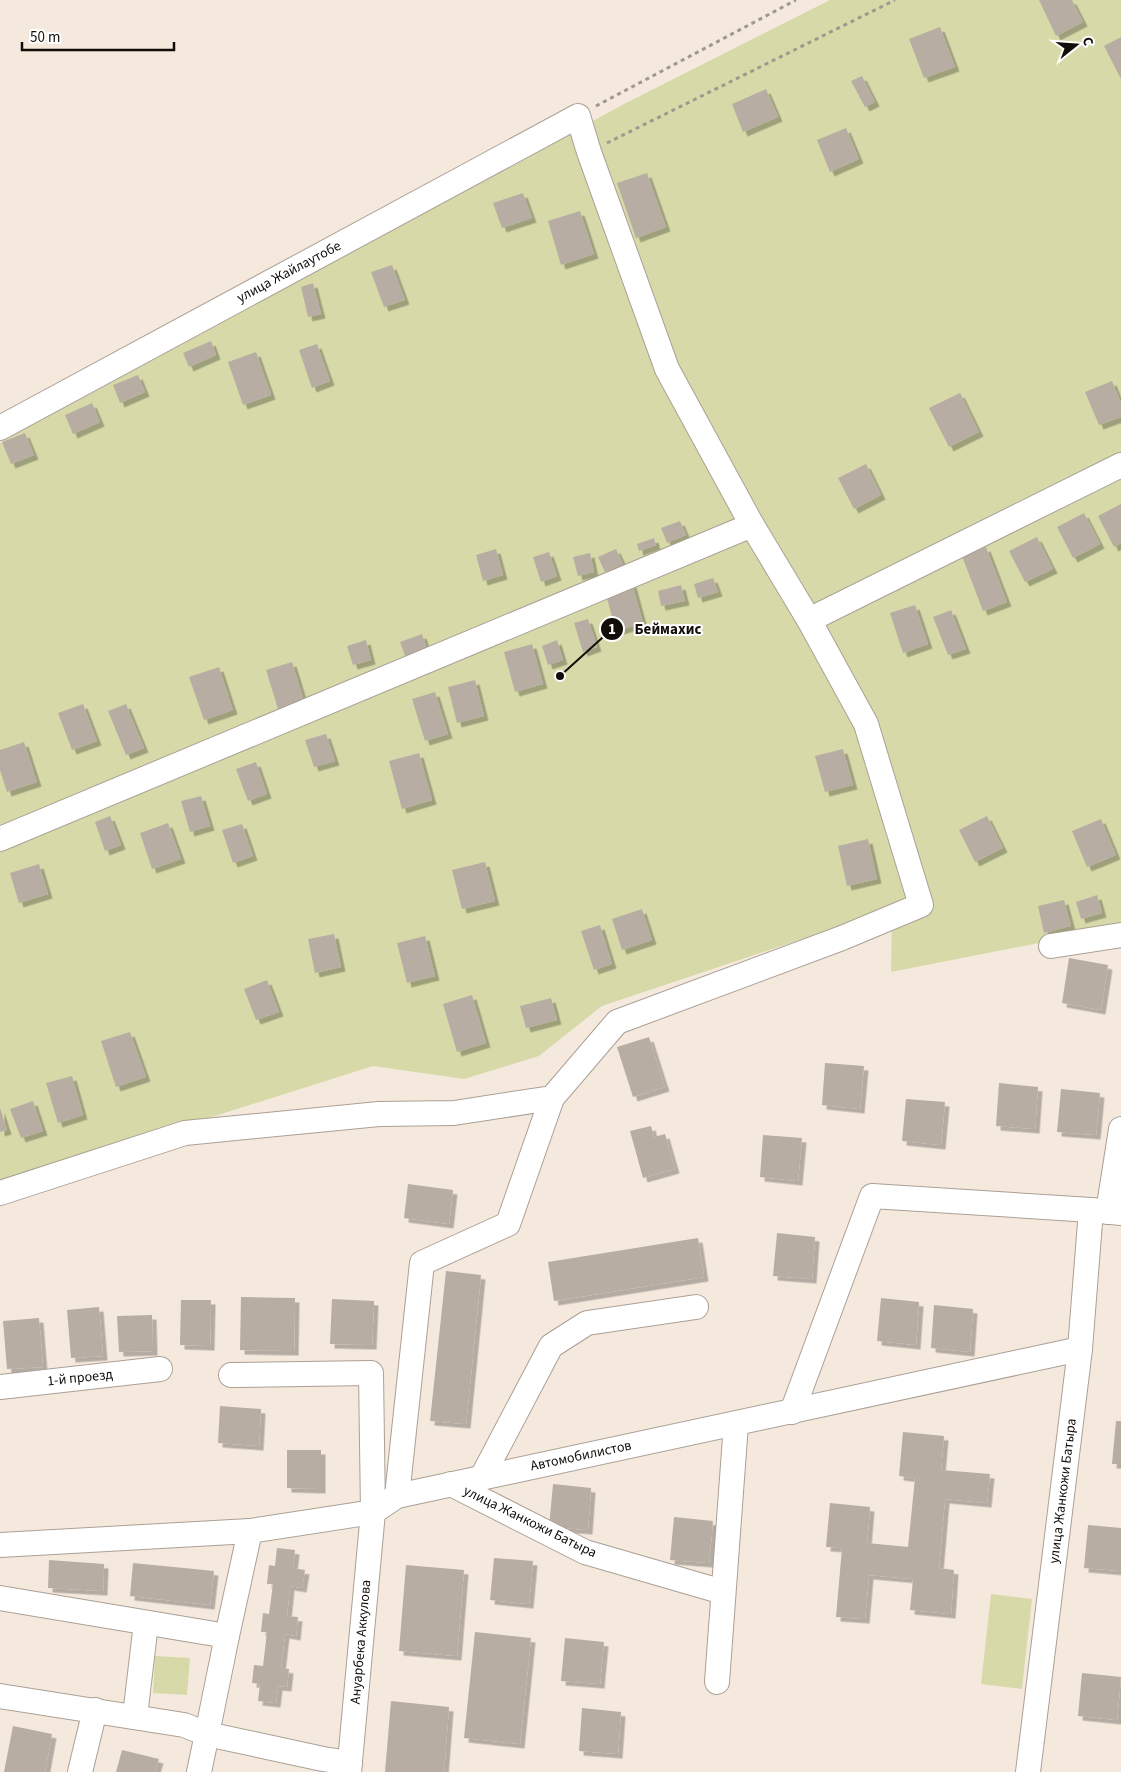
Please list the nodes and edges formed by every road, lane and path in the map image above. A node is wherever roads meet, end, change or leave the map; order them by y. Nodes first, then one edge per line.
1 (796, 0) edge
2 (894, 0) edge
3 (578, 116) junction
4 (589, 152) junction
5 (0, 428) edge
6 (1121, 465) edge
7 (752, 526) junction
8 (809, 620) junction
9 (0, 839) edge
10 (1121, 935) edge
11 (1052, 946) dead end
12 (552, 1098) junction
13 (1121, 1129) edge
14 (0, 1193) edge
15 (1107, 1212) edge
16 (696, 1308) dead end
17 (1080, 1349) junction
18 (160, 1369) dead end
19 (231, 1375) dead end
20 (0, 1386) edge
21 (792, 1412) junction
22 (736, 1424) junction
23 (482, 1477) junction
24 (451, 1484) junction
25 (397, 1496) junction
26 (373, 1512) junction
27 (250, 1531) junction
28 (0, 1545) edge
29 (723, 1592) junction
30 (0, 1598) edge
31 (146, 1623) junction
32 (227, 1636) junction
33 (717, 1682) dead end
34 (0, 1696) edge
35 (95, 1710) junction
36 (134, 1716) junction
37 (207, 1734) junction
38 (349, 1767) edge
39 (80, 1772) edge
40 (199, 1772) edge
41 (1028, 1772) edge

1 - 3 path
2 - 4 path
3 - 4 street
3 - 5 street, улица Жайлаутобе
4 - 7 street
6 - 8 street
7 - 8 street
7 - 9 street
8 - 12 street
10 - 11 street
12 - 14 street
12 - 25 street
13 - 15 street, улица Жанкожи Батыра
15 - 17 street, улица Жанкожи Батыра
15 - 21 street
16 - 23 street
17 - 21 street, Автомобилистов
17 - 41 street, улица Жанкожи Батыра
18 - 20 street, 1-й проезд
19 - 26 street, Ануарбека Аккулова
21 - 22 street, Автомобилистов
22 - 23 street, Автомобилистов
22 - 29 street
23 - 24 street, Автомобилистов
24 - 25 street, Автомобилистов
24 - 29 street, улица Жанкожи Батыра
25 - 26 street, Автомобилистов
26 - 27 street
26 - 38 street, Ануарбека Аккулова
27 - 28 street
27 - 32 street
29 - 33 street
30 - 31 street
31 - 32 street
31 - 36 street
32 - 37 street
34 - 35 street
35 - 36 street
35 - 39 street
36 - 37 street
37 - 38 street
37 - 40 street

